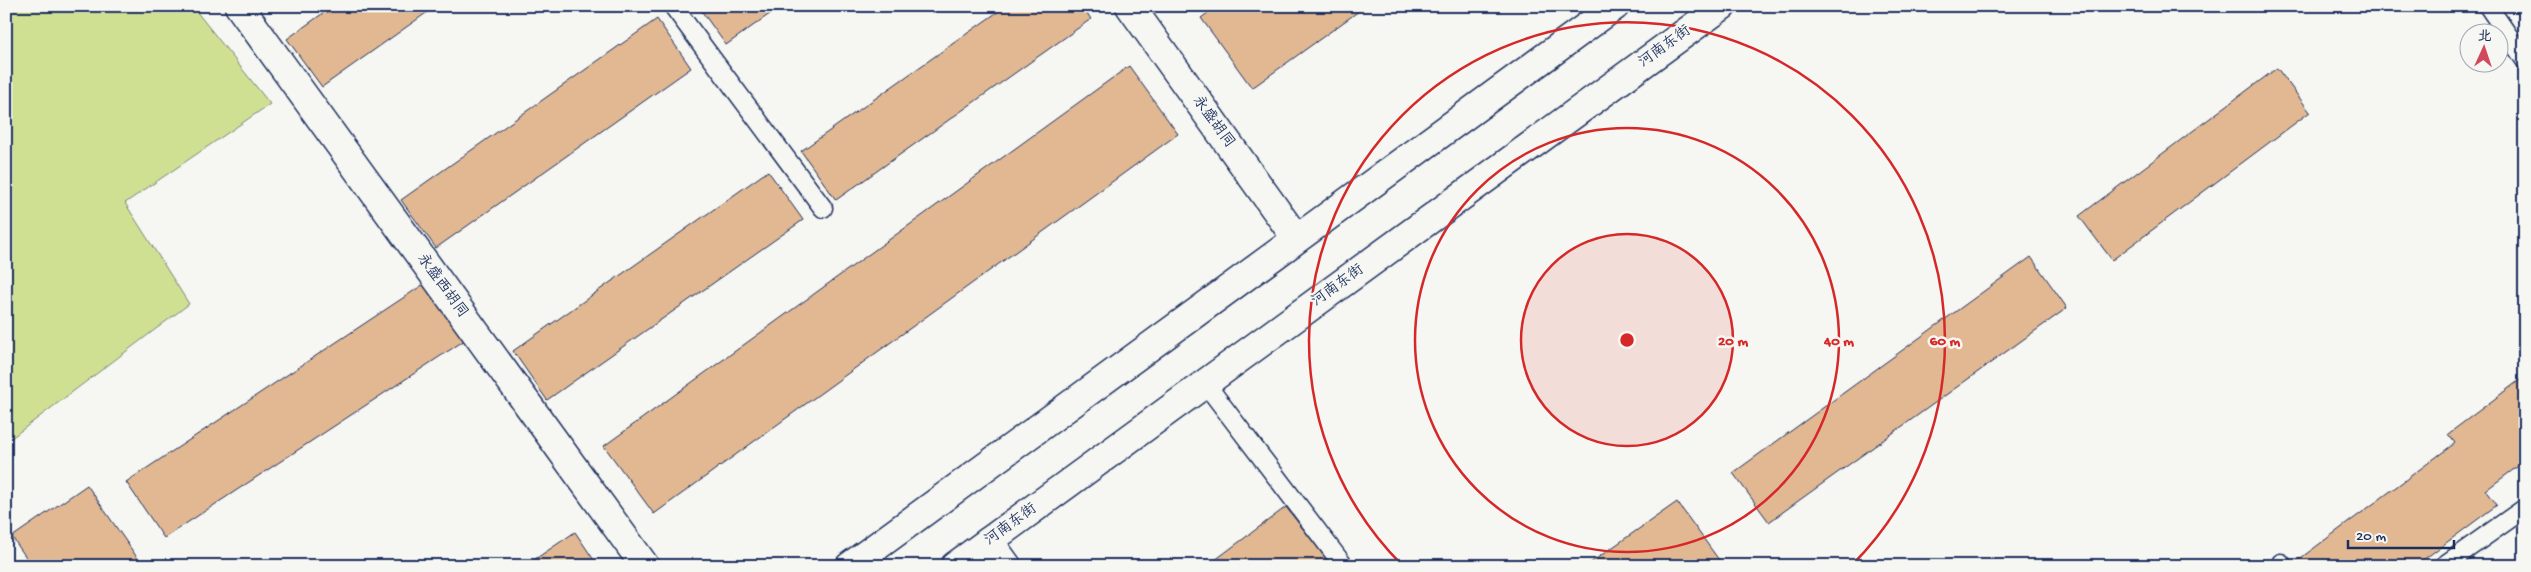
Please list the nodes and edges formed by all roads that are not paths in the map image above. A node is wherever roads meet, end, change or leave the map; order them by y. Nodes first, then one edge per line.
1 (239, 6) edge
2 (673, 6) edge
3 (1130, 6) edge
4 (1615, 6) edge
5 (1722, 6) edge
6 (2488, 6) edge
7 (2525, 60) edge
8 (823, 208) dead end
9 (1296, 238) junction
10 (1205, 383) junction
11 (2525, 508) edge
12 (989, 541) junction
13 (645, 566) edge
14 (850, 566) edge
15 (954, 566) edge
16 (1007, 566) edge
17 (1344, 566) edge
18 (2443, 566) edge

1 - 13 main road, 永盛西胡同
2 - 8 lane
3 - 9 main road, 永盛胡同
4 - 9 main road
5 - 10 main road, 河南东街
6 - 7 lane
9 - 14 main road
10 - 12 main road, 河南东街
10 - 17 lane
11 - 18 lane
12 - 15 main road, 河南东街
12 - 16 main road

